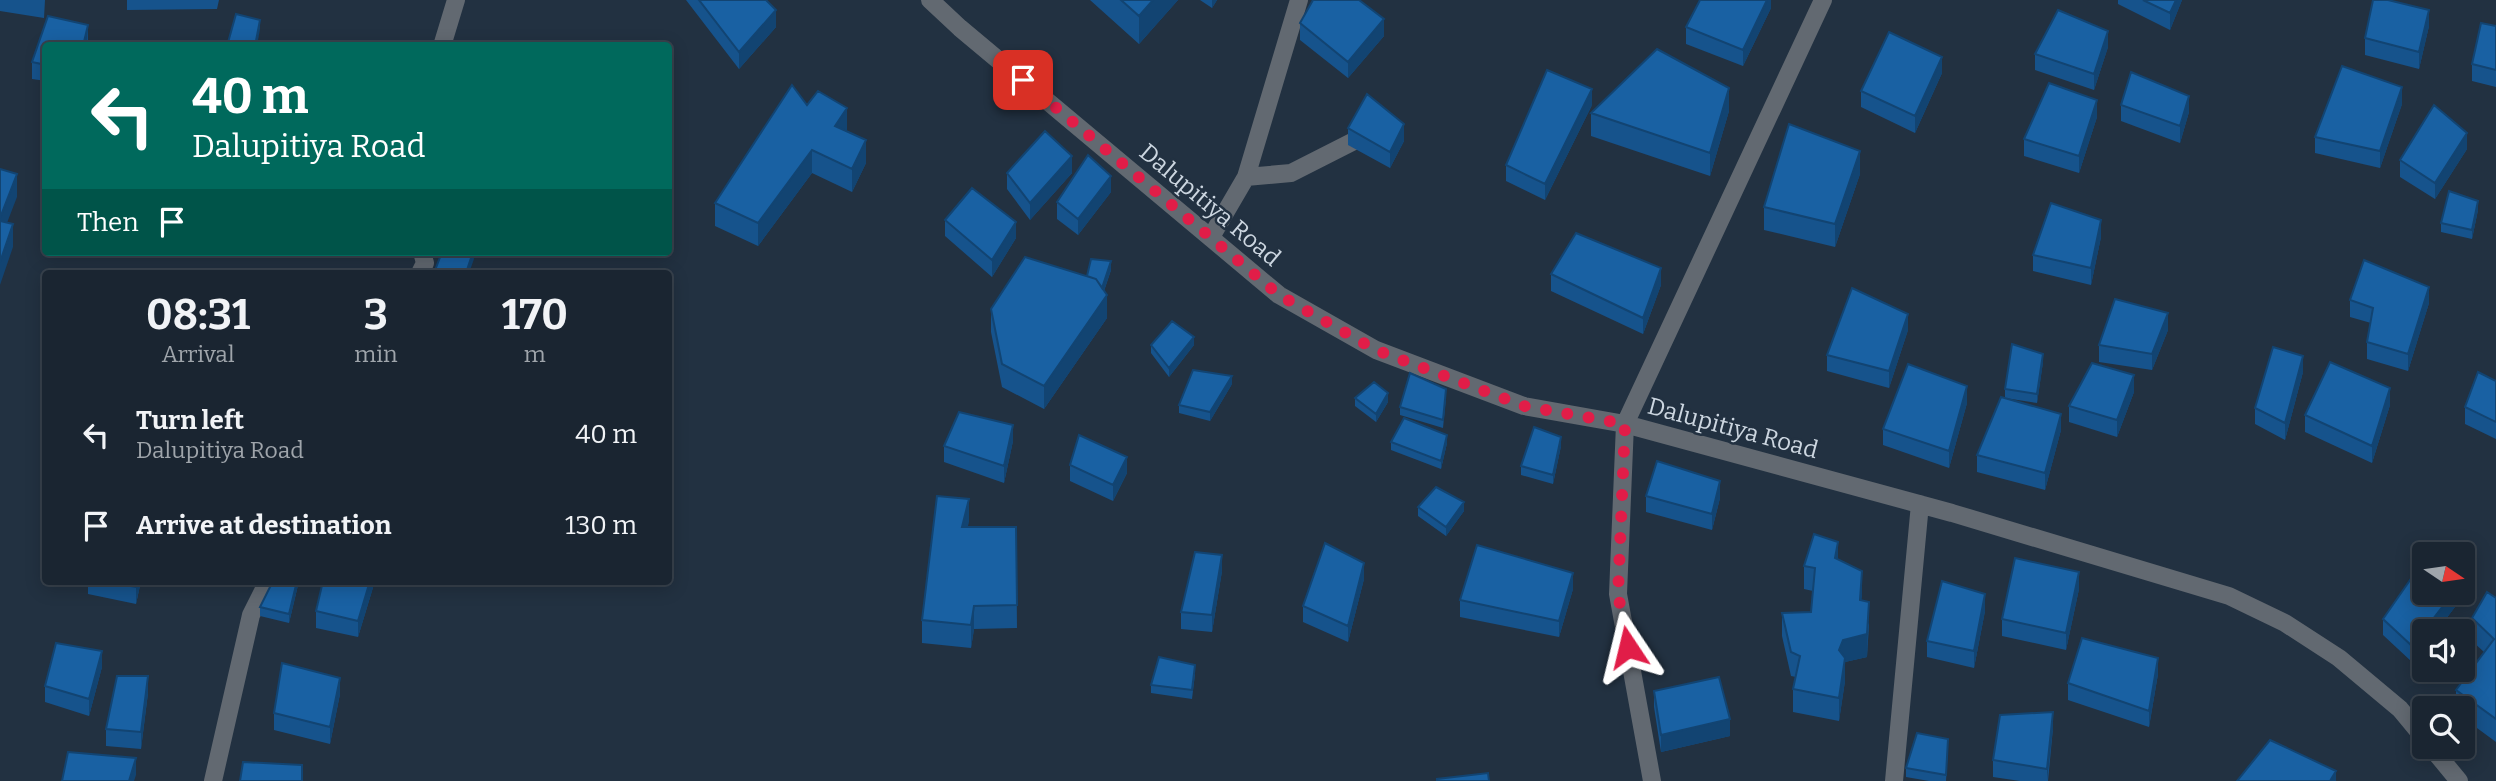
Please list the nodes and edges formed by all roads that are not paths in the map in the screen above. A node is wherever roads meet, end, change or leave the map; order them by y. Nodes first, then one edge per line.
1 (456, 0) edge
2 (930, 0) edge
3 (1300, 0) edge
4 (1823, 0) edge
5 (443, 42) edge
6 (1359, 139) edge
7 (1246, 177) junction
8 (1211, 237) junction
9 (1625, 424) junction
10 (1920, 504) junction
11 (266, 585) edge
12 (2412, 724) edge
13 (2441, 759) edge
14 (213, 781) edge
15 (1652, 781) edge
16 (1894, 781) edge
17 (2459, 781) edge

1 - 5 street
2 - 8 street, Dalupitiya Road
3 - 7 street
4 - 9 street
6 - 7 street
7 - 8 street
8 - 9 street, Dalupitiya Road
9 - 10 street, Dalupitiya Road
9 - 15 street
10 - 12 street, Dalupitiya Road
10 - 16 street
11 - 14 street
13 - 17 street

